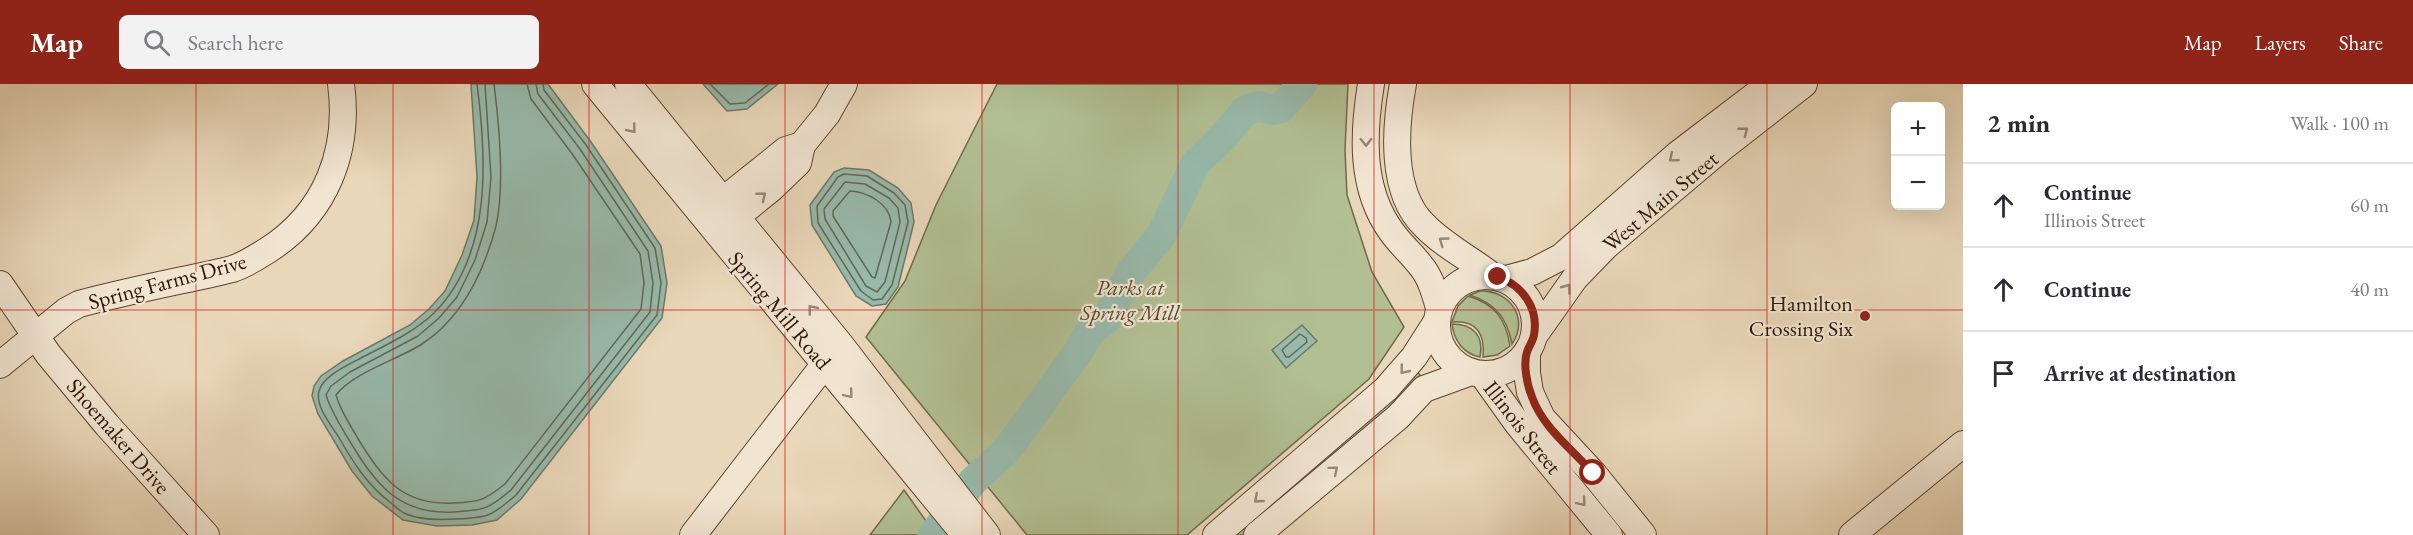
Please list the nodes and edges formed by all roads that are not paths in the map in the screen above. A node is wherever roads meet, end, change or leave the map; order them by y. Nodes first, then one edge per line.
1 (341, 84) edge
2 (595, 84) edge
3 (628, 84) edge
4 (844, 84) edge
5 (1371, 84) edge
6 (1403, 84) edge
7 (1770, 84) edge
8 (1804, 84) edge
9 (730, 208) junction
10 (710, 225) junction
11 (1498, 277) junction
12 (0, 284) edge
13 (1438, 315) junction
14 (35, 336) junction
15 (1530, 344) junction
16 (832, 354) junction
17 (0, 365) edge
18 (1476, 373) junction
19 (1963, 444) edge
20 (977, 532) edge
21 (1263, 533) edge
22 (206, 535) edge
23 (693, 535) edge
24 (1216, 535) edge
25 (1609, 535) edge
26 (1643, 535) edge
27 (1852, 535) edge

1 - 14 street, Spring Farms Drive
2 -> 10 street, Spring Mill Road
3 - 9 street, Spring Mill Road
4 - 9 street
5 -> 13 street
11 -> 6 street
7 -> 11 street, West Main Street
15 -> 8 street, West Main Street
9 - 10 street
16 -> 9 street, Spring Mill Road
10 - 16 street, Spring Mill Road
11 - 13 street
11 - 15 street
12 - 14 street, Shoemaker Drive
13 - 18 street
13 -> 24 street
14 - 17 street, Spring Farms Drive
14 - 22 street, Shoemaker Drive
15 - 18 street
15 - 26 street, Illinois Street
16 - 20 street, Spring Mill Road
16 - 23 street
21 -> 18 street
18 -> 25 street, Illinois Street
19 - 27 street

